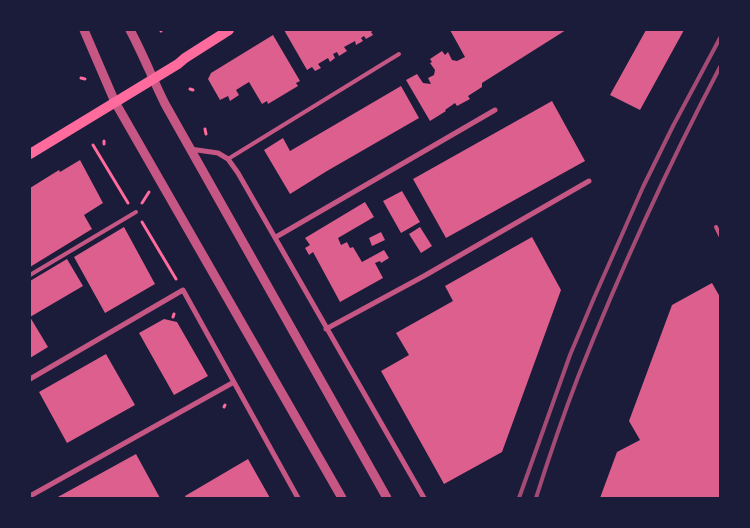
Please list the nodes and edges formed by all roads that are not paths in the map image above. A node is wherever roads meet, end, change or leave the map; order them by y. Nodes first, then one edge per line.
1 (84, 30) edge
2 (130, 30) edge
3 (230, 30) edge
4 (398, 54) dead end
5 (152, 78) junction
6 (115, 102) junction
7 (495, 110) dead end
8 (190, 149) junction
9 (31, 150) edge
10 (228, 159) junction
11 (590, 181) dead end
12 (136, 212) road end
13 (716, 227) dead end
14 (720, 235) edge
15 (276, 237) junction
16 (30, 276) edge
17 (326, 329) junction
18 (30, 379) edge
19 (234, 382) junction
20 (30, 496) edge
21 (298, 498) edge
22 (342, 498) edge
23 (387, 498) edge
24 (424, 498) edge

1 - 6 street
2 - 5 street
3 - 5 main road
4 - 10 lane
5 - 6 main road
5 - 8 street
6 - 9 main road
6 - 22 street
7 - 15 street
8 - 10 street
8 - 23 street
10 - 15 street
11 - 17 street
12 - 16 lane
13 - 14 lane
15 - 17 street
17 - 24 street
18 - 19 street
19 - 20 street
19 - 21 street

